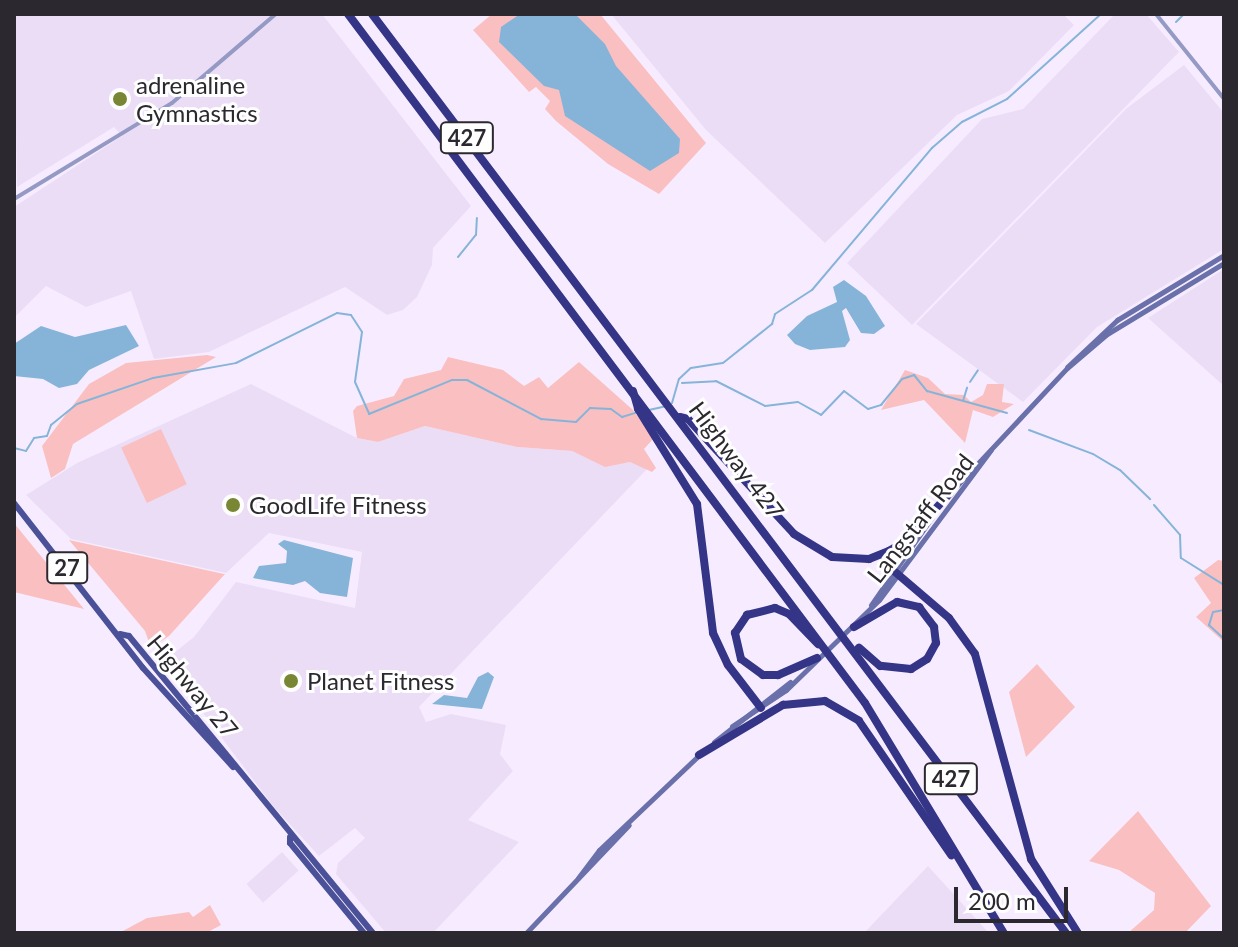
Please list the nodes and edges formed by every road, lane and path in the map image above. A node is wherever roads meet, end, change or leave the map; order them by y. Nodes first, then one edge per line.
1 (276, 14) edge
2 (348, 14) edge
3 (372, 14) edge
4 (1156, 14) edge
5 (1224, 99) edge
6 (14, 199) edge
7 (1224, 255) edge
8 (1224, 263) edge
9 (1067, 368) junction
10 (679, 417) junction
11 (656, 426) junction
12 (992, 448) junction
13 (950, 493) junction
14 (14, 503) edge
15 (897, 573) junction
16 (836, 625) junction
17 (854, 627) junction
18 (831, 655) junction
19 (817, 658) junction
20 (759, 706) junction
21 (699, 755) junction
22 (290, 837) junction
23 (1003, 932) edge
24 (364, 933) edge
25 (373, 933) edge
26 (526, 933) edge
27 (1066, 933) edge
28 (1078, 933) edge

1 - 6 street
2 - 11 highway, Highway 427 / 427
3 - 10 highway, Highway 427 / 427
4 - 5 street
7 - 9 main road, Langstaff Road
8 - 9 main road, Langstaff Road
9 - 12 main road, Langstaff Road
10 - 13 highway
10 - 16 highway, Highway 427 / 427
11 - 18 highway, Highway 427 / 427
11 - 20 highway
12 - 13 main road, Langstaff Road
12 - 15 main road, Langstaff Road
13 - 15 main road, Langstaff Road
14 - 22 main road, Highway 27 / 27
15 - 17 main road, Langstaff Road
15 - 28 highway
16 - 17 highway
16 - 27 highway, Highway 427 / 427
17 - 19 main road, Langstaff Road
18 - 19 highway
18 - 23 highway, Highway 427 / 427
19 - 20 main road, Langstaff Road
20 - 21 main road, Langstaff Road
21 - 23 highway
21 - 26 main road, Langstaff Road
22 - 24 main road, Highway 27 / 27
22 - 25 main road, Highway 27 / 27

